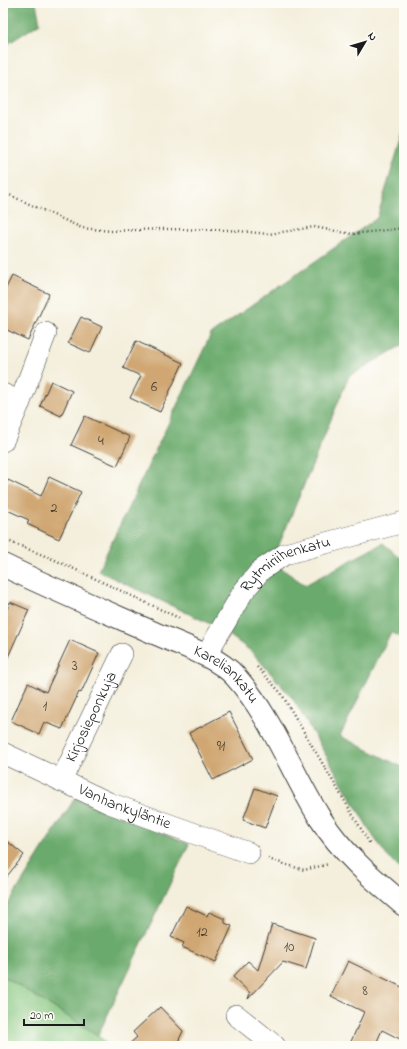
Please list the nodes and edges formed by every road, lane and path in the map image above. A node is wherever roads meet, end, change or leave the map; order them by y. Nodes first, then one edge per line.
1 (3, 192) edge
2 (404, 228) edge
3 (46, 333) dead end
4 (12, 398) edge
5 (3, 441) edge
6 (404, 522) edge
7 (3, 565) edge
8 (122, 654) dead end
9 (206, 655) junction
10 (3, 753) edge
11 (61, 781) junction
12 (367, 840) dead end
13 (249, 853) joint
14 (347, 854) junction
15 (404, 905) edge
16 (236, 1015) dead end
17 (275, 1046) edge

1 - 2 path
3 - 4 street
4 - 5 street
6 - 9 street, Rytmiriihenkatu
7 - 9 street, Kareliankatu
8 - 11 street, Kirjosieponkuja
9 - 14 street, Kareliankatu
10 - 11 street, Vanhankyläntie
11 - 13 street, Vanhankyläntie
12 - 14 path
13 - 14 path
14 - 15 street, Kareliankatu
16 - 17 street

